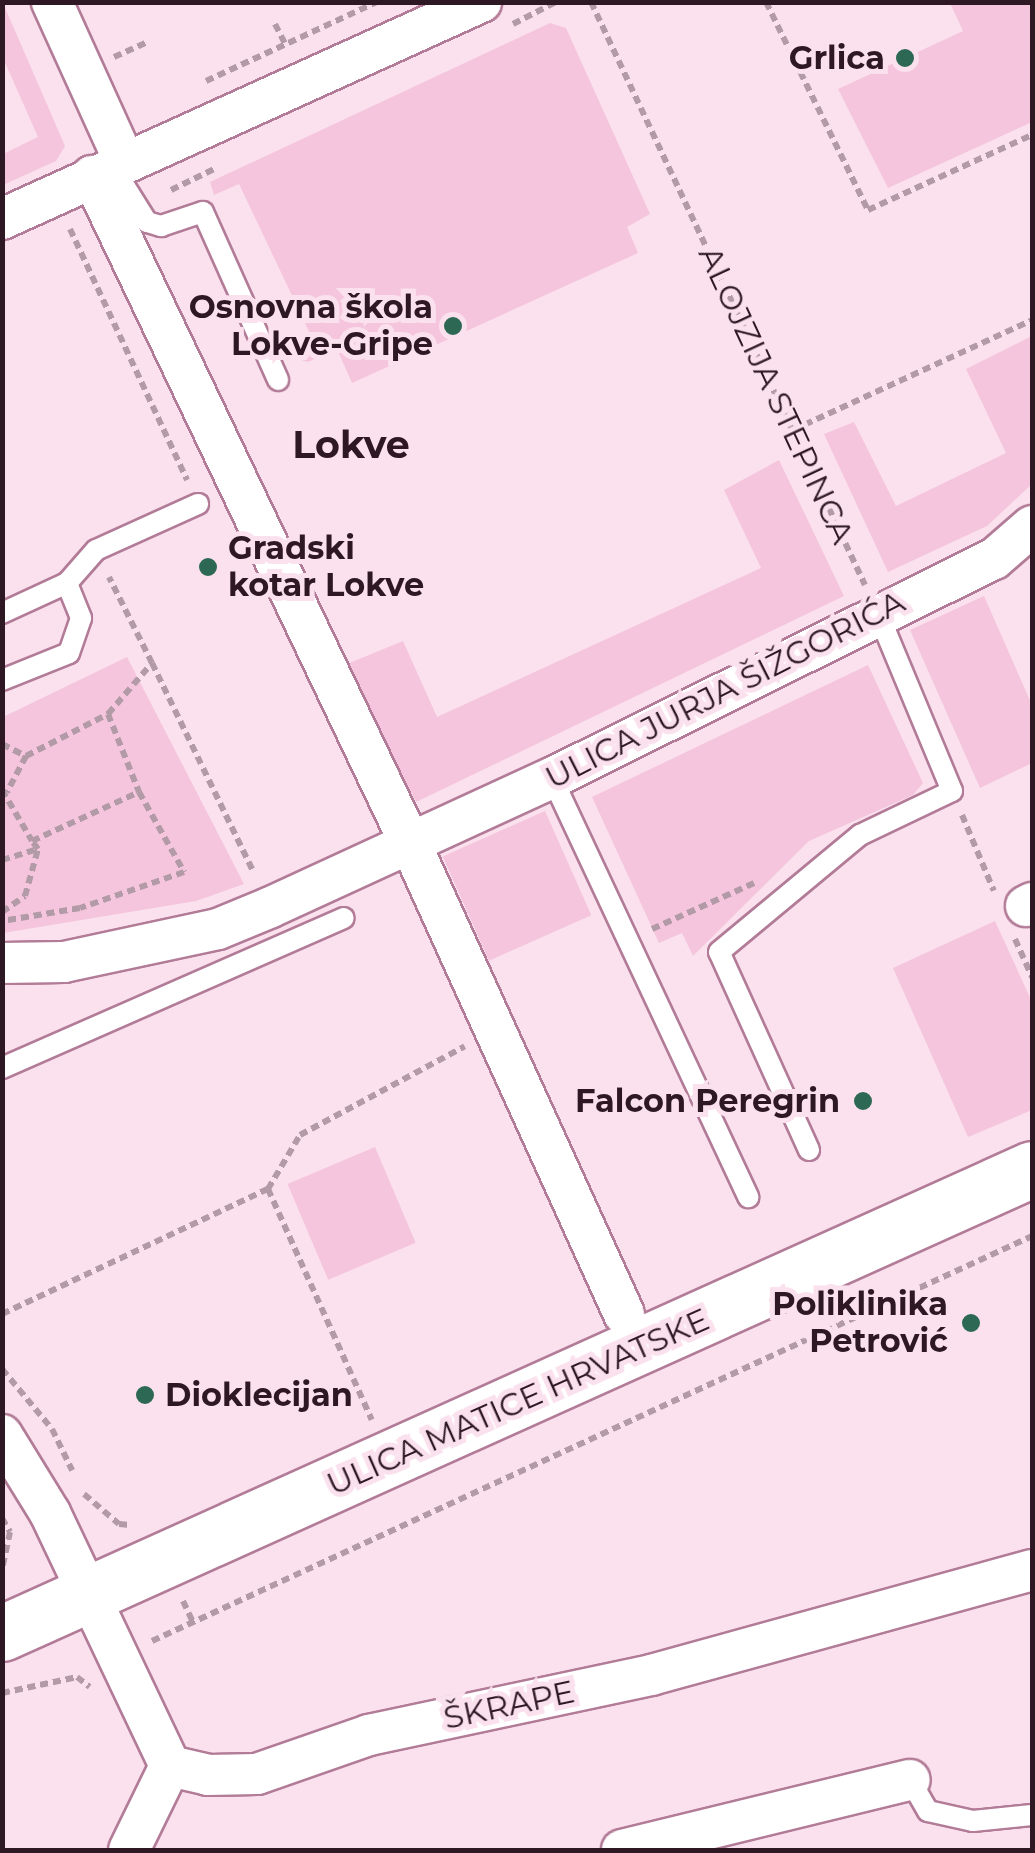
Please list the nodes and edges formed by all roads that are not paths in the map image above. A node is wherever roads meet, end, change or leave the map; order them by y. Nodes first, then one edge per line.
1 (52, 2) edge
2 (481, 2) edge
3 (109, 168) junction
4 (2, 219) edge
5 (278, 380) dead end
6 (198, 504) road end
7 (1032, 526) edge
8 (67, 583) junction
9 (878, 611) junction
10 (2, 613) edge
11 (2, 680) edge
12 (552, 778) junction
13 (411, 845) junction
14 (344, 918) dead end
15 (2, 963) edge
16 (2, 1068) edge
17 (808, 1150) dead end
18 (1032, 1168) edge
19 (748, 1197) dead end
20 (624, 1314) dead end
21 (2, 1435) edge
22 (1032, 1570) edge
23 (88, 1594) junction
24 (2, 1633) edge
25 (170, 1766) junction
26 (910, 1780) joint
27 (1032, 1815) edge
28 (129, 1850) edge
29 (622, 1850) edge

1 - 3 street
2 - 3 street
3 - 4 street
3 - 5 lane
3 - 13 street
6 - 8 lane
7 - 9 street, ULICA JURJA ŠIŽGORIĆA
8 - 10 lane
8 - 11 lane
9 - 12 street, ULICA JURJA ŠIŽGORIĆA
9 - 17 lane
12 - 13 street, ULICA JURJA ŠIŽGORIĆA
12 - 19 lane
13 - 15 street, ULICA JURJA ŠIŽGORIĆA
13 - 20 street
14 - 16 lane
18 - 23 street, ULICA MATICE HRVATSKE
21 - 23 street
22 - 25 street, ŠKRAPE
23 - 24 street, ULICA MATICE HRVATSKE
23 - 25 street
25 - 28 street
26 - 27 lane
26 - 29 street

